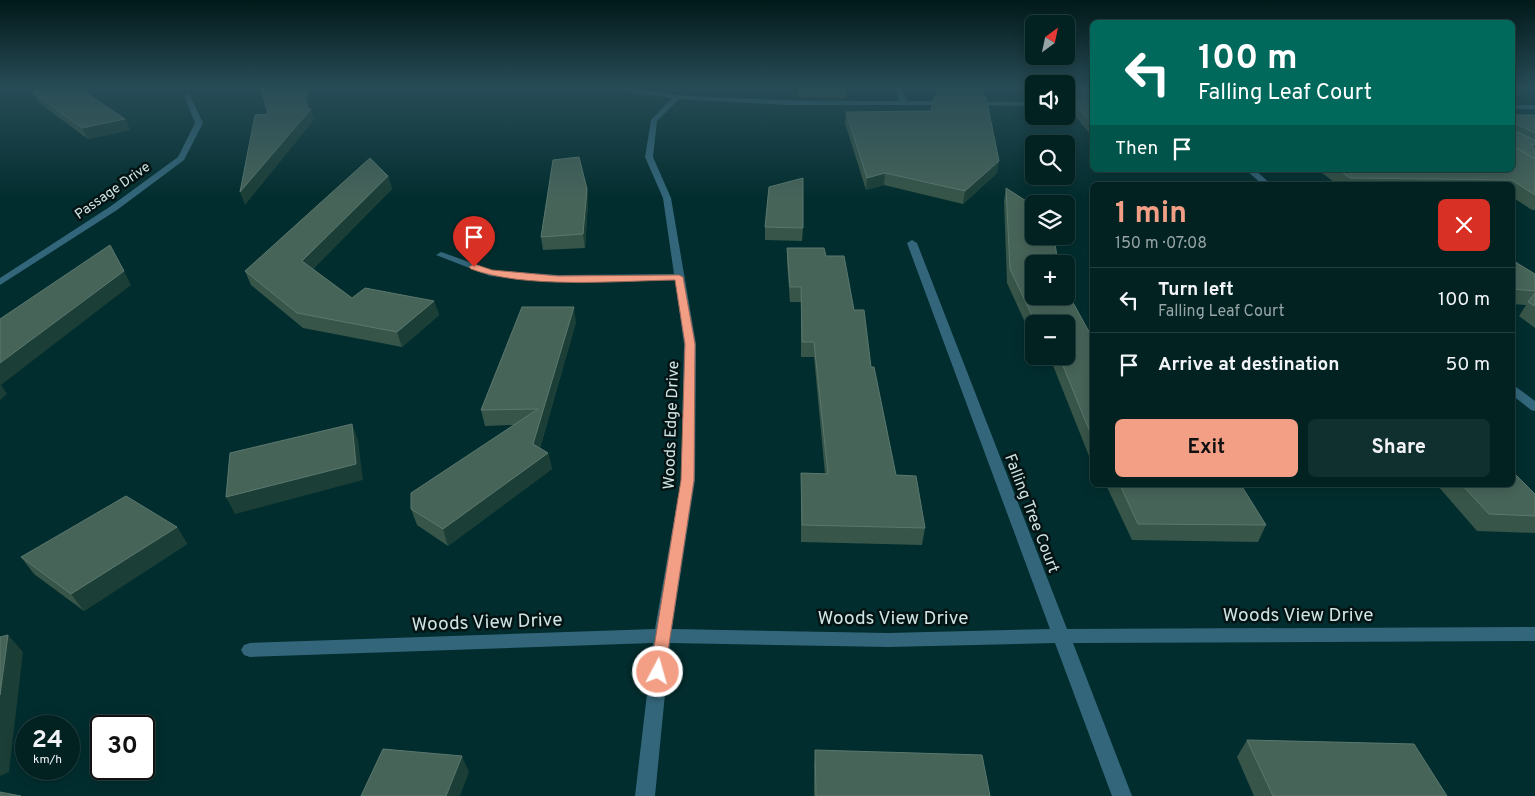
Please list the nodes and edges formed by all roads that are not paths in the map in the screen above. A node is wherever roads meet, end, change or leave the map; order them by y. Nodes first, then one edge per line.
1 (198, 125) edge
2 (653, 125) edge
3 (1252, 172) edge
4 (1264, 182) edge
5 (912, 242) dead end
6 (441, 255) dead end
7 (679, 277) junction
8 (0, 282) edge
9 (1515, 390) edge
10 (1535, 407) edge
11 (1535, 634) edge
12 (662, 636) junction
13 (1061, 636) junction
14 (250, 650) dead end
15 (645, 796) edge
16 (1122, 796) edge

1 - 8 street, Passage Drive
2 - 7 street, Woods Edge Drive
3 - 4 street
5 - 13 street, Falling Tree Court
6 - 7 street
7 - 12 street, Woods Edge Drive
9 - 10 street
11 - 13 street, Woods View Drive
12 - 13 street, Woods View Drive
12 - 14 street, Woods View Drive
12 - 15 street, Woods Edge Drive
13 - 16 street, Falling Tree Court

